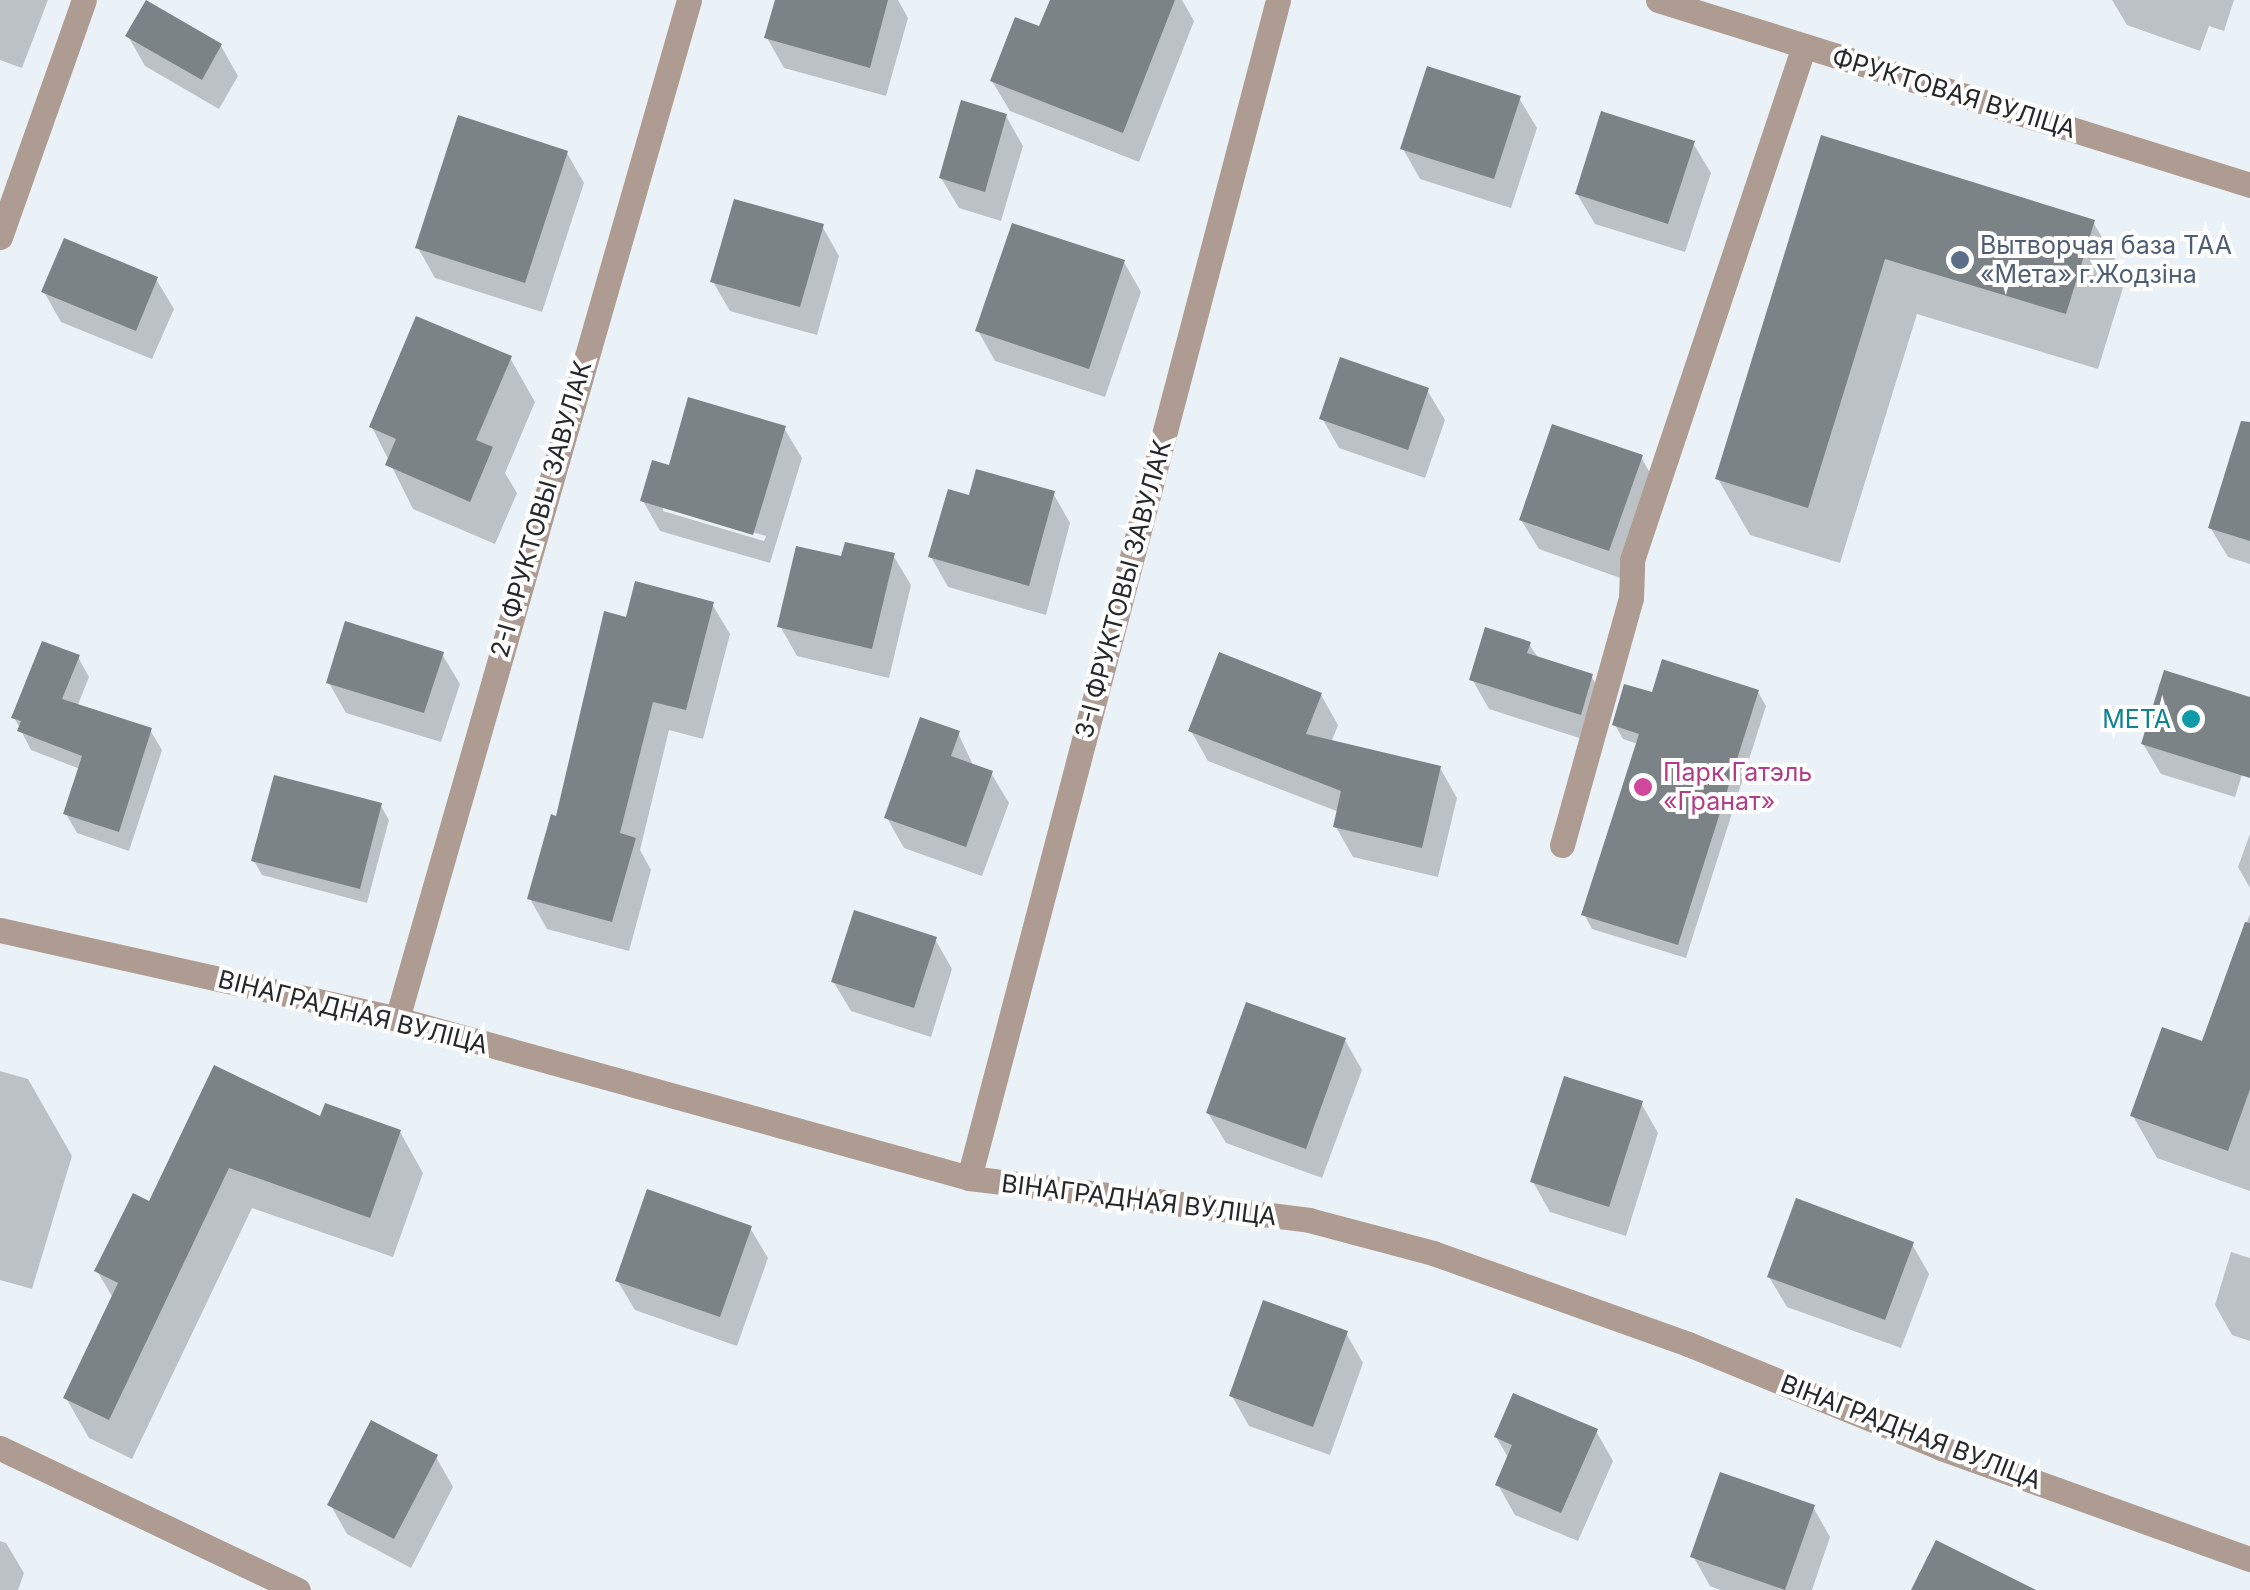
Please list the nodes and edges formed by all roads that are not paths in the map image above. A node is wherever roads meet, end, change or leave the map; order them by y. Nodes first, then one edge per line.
1 (84, 0) edge
2 (688, 0) edge
3 (1278, 0) edge
4 (1658, 0) edge
5 (1804, 46) junction
6 (2250, 186) edge
7 (0, 236) edge
8 (1562, 845) dead end
9 (0, 930) edge
10 (397, 1020) junction
11 (968, 1178) junction
12 (0, 1448) edge
13 (2250, 1559) edge
14 (298, 1590) edge

1 - 7 street
2 - 10 street, 2-І ФРУКТОВЫ ЗАВУЛАК
3 - 11 street, 3-І ФРУКТОВЫ ЗАВУЛАК
4 - 5 street, ФРУКТОВАЯ ВУЛІЦА
5 - 6 street, ФРУКТОВАЯ ВУЛІЦА
5 - 8 street
9 - 10 street, ВІНАГРАДНАЯ ВУЛІЦА
10 - 11 street, ВІНАГРАДНАЯ ВУЛІЦА
11 - 13 street, ВІНАГРАДНАЯ ВУЛІЦА
12 - 14 street

